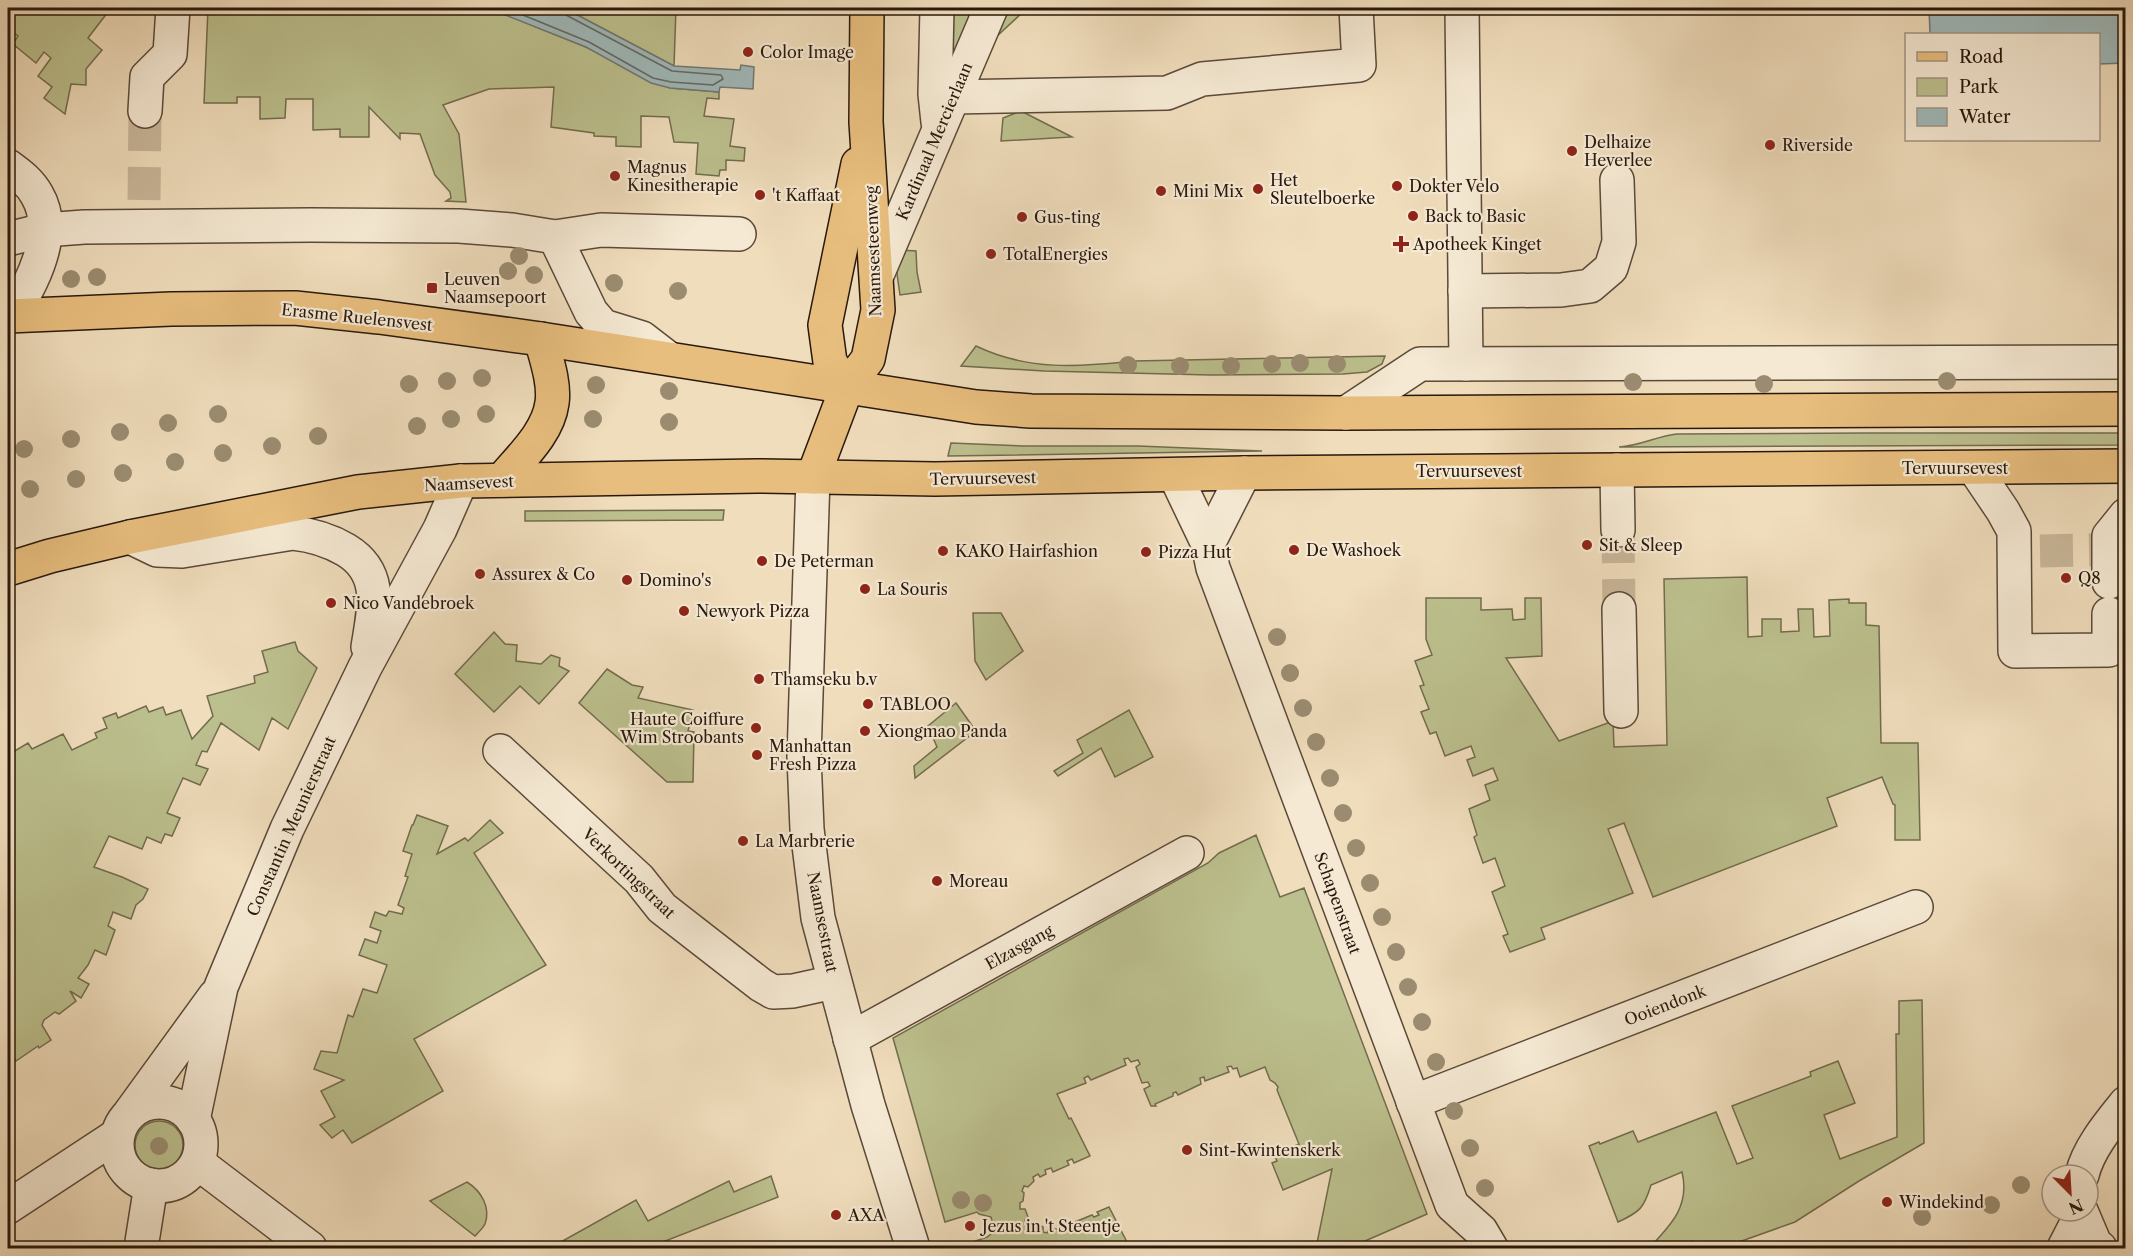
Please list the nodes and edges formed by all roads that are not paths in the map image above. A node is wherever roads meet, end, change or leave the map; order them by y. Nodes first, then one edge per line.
1 (173, 8) edge
2 (867, 8) edge
3 (937, 8) edge
4 (991, 8) edge
5 (1356, 8) edge
6 (1462, 8) edge
7 (952, 97) junction
8 (145, 111) tunnel mouth
9 (866, 122) junction
10 (939, 128) junction
11 (8, 166) edge
12 (1617, 180) dead end
13 (44, 230) junction
14 (739, 234) dead end
15 (555, 237) junction
16 (8, 239) edge
17 (877, 275) junction
18 (1465, 291) junction
19 (9, 316) edge
20 (542, 339) junction
21 (668, 358) junction
22 (2126, 362) edge
23 (1466, 364) junction
24 (848, 387) junction
25 (2126, 409) edge
26 (1346, 413) junction
27 (2126, 466) edge
28 (1974, 468) junction
29 (1617, 471) junction
30 (1244, 473) junction
31 (1175, 475) junction
32 (813, 477) junction
33 (502, 480) junction
34 (461, 481) junction
35 (2126, 514) edge
36 (1618, 530) tunnel mouth
37 (130, 537) junction
38 (1208, 543) junction
39 (2103, 561) dead end
40 (8, 569) edge
41 (1619, 609) tunnel mouth
42 (2109, 614) dead end
43 (365, 667) junction
44 (1621, 711) dead end
45 (500, 751) dead end
46 (1187, 853) dead end
47 (1917, 907) dead end
48 (834, 982) junction
49 (221, 987) junction
50 (850, 1040) junction
51 (1413, 1102) junction
52 (2126, 1103) edge
53 (194, 1120) junction
54 (123, 1125) junction
55 (198, 1163) junction
56 (2086, 1163) edge
57 (151, 1185) junction
58 (8, 1207) edge
59 (2076, 1223) edge
60 (2086, 1223) edge
61 (141, 1248) edge
62 (310, 1248) edge
63 (913, 1248) edge
64 (1491, 1248) edge
65 (2064, 1248) edge
66 (2100, 1248) edge

1 - 8 street
2 - 9 main road, Naamsesteenweg
3 - 10 street
4 - 7 street, Kardinaal Mercierlaan
5 - 7 street
6 - 18 street
7 - 10 street, Kardinaal Mercierlaan
9 - 17 main road, Naamsesteenweg
9 - 24 main road, Naamsesteenweg
10 - 17 street, Kardinaal Mercierlaan
11 - 13 street
12 - 18 street
13 - 15 street
13 - 16 street
13 - 19 street
14 - 15 street
15 - 21 street, Erasme Ruelensvest
17 - 24 main road, Naamsesteenweg
18 - 23 street
19 - 20 main road, Erasme Ruelensvest
20 - 21 main road, Erasme Ruelensvest
20 - 33 main road
21 - 24 main road, Erasme Ruelensvest
22 - 23 street
23 - 26 street
24 - 26 main road
24 - 32 main road
25 - 26 main road
27 - 28 main road, Tervuursevest
28 - 29 main road, Tervuursevest
28 - 42 street
29 - 30 main road, Tervuursevest
29 - 36 street
30 - 31 main road, Tervuursevest
30 - 38 street
31 - 32 main road, Tervuursevest
31 - 38 street, Schapenstraat
32 - 33 main road, Naamsevest
32 - 48 street, Naamsestraat
33 - 34 main road, Naamsevest
34 - 37 main road, Naamsevest
34 - 43 street, Constantin Meunierstraat
35 - 39 street
37 - 40 main road, Naamsevest
37 - 43 street, Constantin Meunierstraat
38 - 51 street, Schapenstraat
41 - 44 street
43 - 49 street, Constantin Meunierstraat
45 - 48 street, Verkortingstraat
46 - 50 street, Elzasgang
47 - 51 street, Ooiendonk
48 - 50 street, Naamsestraat
49 - 53 street, Constantin Meunierstraat
49 - 54 street, Constantin Meunierstraat
50 - 63 street, Naamsestraat
51 - 64 street, Schapenstraat
52 - 56 street
53 - 54 street
53 - 55 street, Constantin Meunierstraat
54 - 57 street
54 - 58 street
55 - 57 street
55 - 62 street
57 - 61 street
59 - 65 street
60 - 66 street

